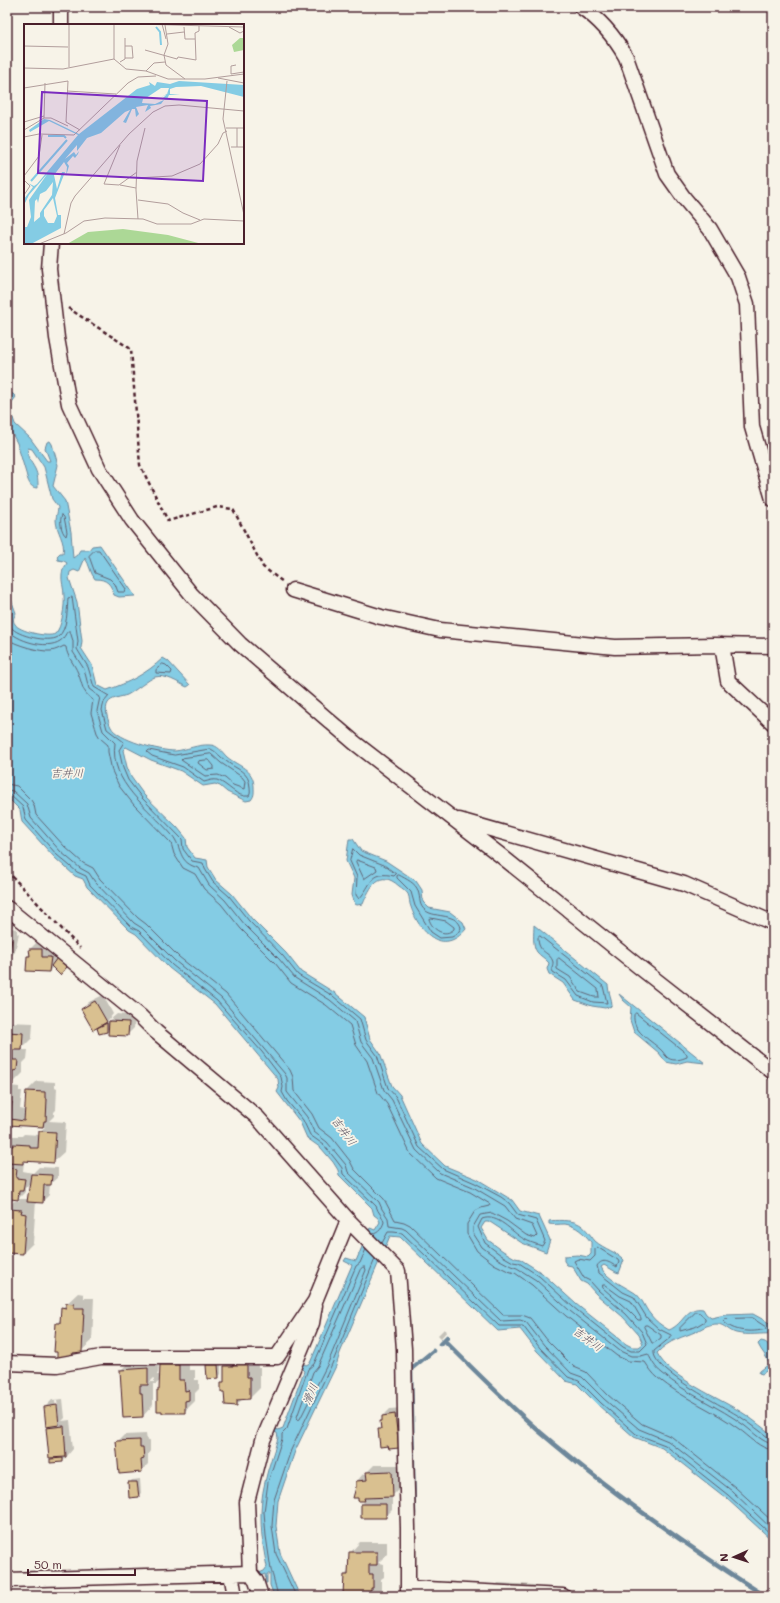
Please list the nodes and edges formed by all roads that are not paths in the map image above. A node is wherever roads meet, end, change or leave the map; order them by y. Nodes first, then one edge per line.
1 (61, 7) edge
2 (581, 7) edge
3 (61, 24) edge
4 (50, 244) edge
5 (773, 499) edge
6 (293, 590) road end
7 (722, 645) junction
8 (773, 646) edge
9 (773, 723) edge
10 (451, 818) junction
11 (7, 908) edge
12 (773, 923) edge
13 (733, 1040) junction
14 (773, 1059) edge
15 (773, 1072) edge
16 (348, 1220) junction
17 (315, 1301) junction
18 (7, 1363) edge
19 (231, 1574) junction
20 (250, 1574) junction
21 (7, 1580) edge
22 (408, 1592) edge
23 (235, 1596) edge
24 (261, 1596) edge
25 (563, 1596) edge

1 - 3 street
2 - 5 street
4 - 10 street
6 - 7 street
7 - 8 street
7 - 9 street
10 - 12 street
10 - 13 street
11 - 16 street
13 - 14 street
13 - 15 street
16 - 17 street
16 - 22 street
17 - 18 street
17 - 20 street
19 - 20 street
19 - 21 street
19 - 23 street
20 - 24 street
22 - 25 street

